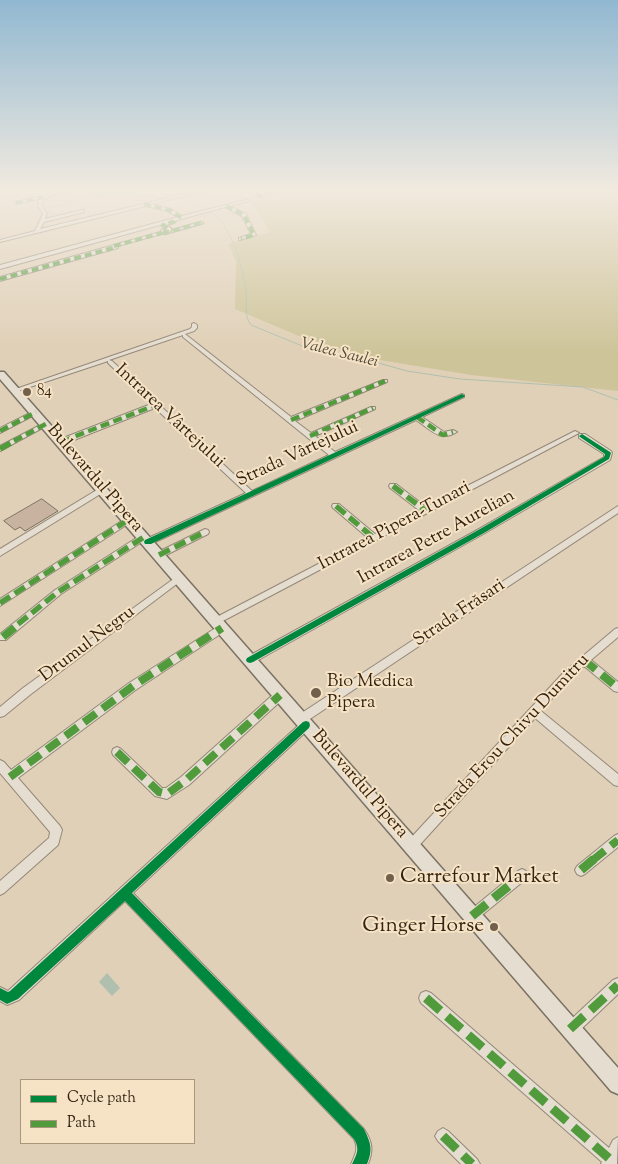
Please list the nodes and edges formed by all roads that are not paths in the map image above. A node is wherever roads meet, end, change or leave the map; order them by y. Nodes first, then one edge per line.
1 (88, 243) edge
2 (127, 243) edge
3 (115, 247) joint
4 (0, 267) edge
5 (0, 279) edge
6 (194, 325) dead end
7 (185, 336) dead end
8 (110, 362) dead end
9 (0, 371) edge
10 (385, 381) dead end
11 (16, 390) junction
12 (462, 396) dead end
13 (156, 405) junction
14 (373, 408) dead end
15 (36, 412) junction
16 (418, 417) junction
17 (291, 420) junction
18 (46, 424) junction
19 (0, 431) edge
20 (453, 432) dead end
21 (578, 434) joint
22 (310, 436) junction
23 (61, 442) junction
24 (0, 449) edge
25 (334, 455) junction
26 (393, 486) dead end
27 (103, 490) junction
28 (250, 493) junction
29 (336, 506) dead end
30 (618, 508) edge
31 (426, 511) junction
32 (128, 520) junction
33 (205, 532) dead end
34 (374, 538) junction
35 (146, 540) junction
36 (0, 542) edge
37 (4, 551) edge
38 (159, 555) junction
39 (179, 578) junction
40 (0, 603) edge
41 (219, 625) junction
42 (618, 632) edge
43 (3, 636) dead end
44 (250, 660) junction
45 (584, 660) junction
46 (618, 688) edge
47 (280, 695) junction
48 (534, 711) junction
49 (0, 714) edge
50 (304, 722) junction
51 (117, 752) dead end
52 (0, 765) edge
53 (10, 777) junction
54 (618, 781) edge
55 (618, 840) edge
56 (411, 846) junction
57 (580, 870) dead end
58 (522, 875) dead end
59 (0, 889) edge
60 (124, 895) junction
61 (472, 916) junction
62 (618, 985) edge
63 (0, 994) edge
64 (426, 998) dead end
65 (570, 1029) junction
66 (618, 1084) edge
67 (443, 1136) dead end
68 (618, 1145) edge
69 (610, 1162) edge
70 (359, 1164) edge
71 (472, 1164) edge

1 - 4 street
2 - 3 street
3 - 5 street
6 - 11 street
7 - 17 street
8 - 13 street, Intrarea Vârtejului
9 - 11 main road, Bulevardul Pipera
10 - 17 street
11 - 15 main road, Bulevardul Pipera
12 - 16 street, Strada Vârtejului
13 - 23 street
13 - 28 street, Intrarea Vârtejului
14 - 22 street
15 - 18 main road, Bulevardul Pipera
15 - 19 street
16 - 20 street
16 - 25 street, Strada Vârtejului
17 - 22 street
18 - 23 main road, Bulevardul Pipera
18 - 24 street
21 - 31 street, Intrarea Pipera-Tunari
21 - 44 street, Intrarea Petre Aurelian
22 - 25 street
23 - 27 main road, Bulevardul Pipera
25 - 28 street, Strada Vârtejului
26 - 31 street
27 - 32 main road, Bulevardul Pipera
27 - 37 street
28 - 35 street, Strada Vârtejului
29 - 34 street
30 - 50 street, Strada Frăsari
31 - 34 street, Intrarea Pipera-Tunari
32 - 35 main road, Bulevardul Pipera
32 - 40 street
33 - 38 street
34 - 41 street, Intrarea Pipera-Tunari
35 - 38 main road, Bulevardul Pipera
35 - 43 street, Strada Vârtejului
36 - 37 street
38 - 39 main road, Bulevardul Pipera
39 - 41 main road, Bulevardul Pipera
39 - 49 street, Drumul Negru
41 - 44 main road, Bulevardul Pipera
41 - 53 street, Intrarea Pipera-Tunari
42 - 45 street, Strada Erou Chivu Dumitru
44 - 47 main road, Bulevardul Pipera
45 - 46 street
45 - 48 street, Strada Erou Chivu Dumitru
47 - 50 main road, Bulevardul Pipera
47 - 51 street
48 - 54 street
48 - 56 street, Strada Erou Chivu Dumitru
50 - 56 main road, Bulevardul Pipera
50 - 60 street
52 - 53 street
53 - 59 street
55 - 57 street
56 - 61 main road, Bulevardul Pipera
58 - 61 street
60 - 63 street
60 - 70 street
61 - 65 main road, Bulevardul Pipera
62 - 65 street
64 - 69 street
65 - 66 main road, Bulevardul Pipera
67 - 71 street
68 - 69 street

